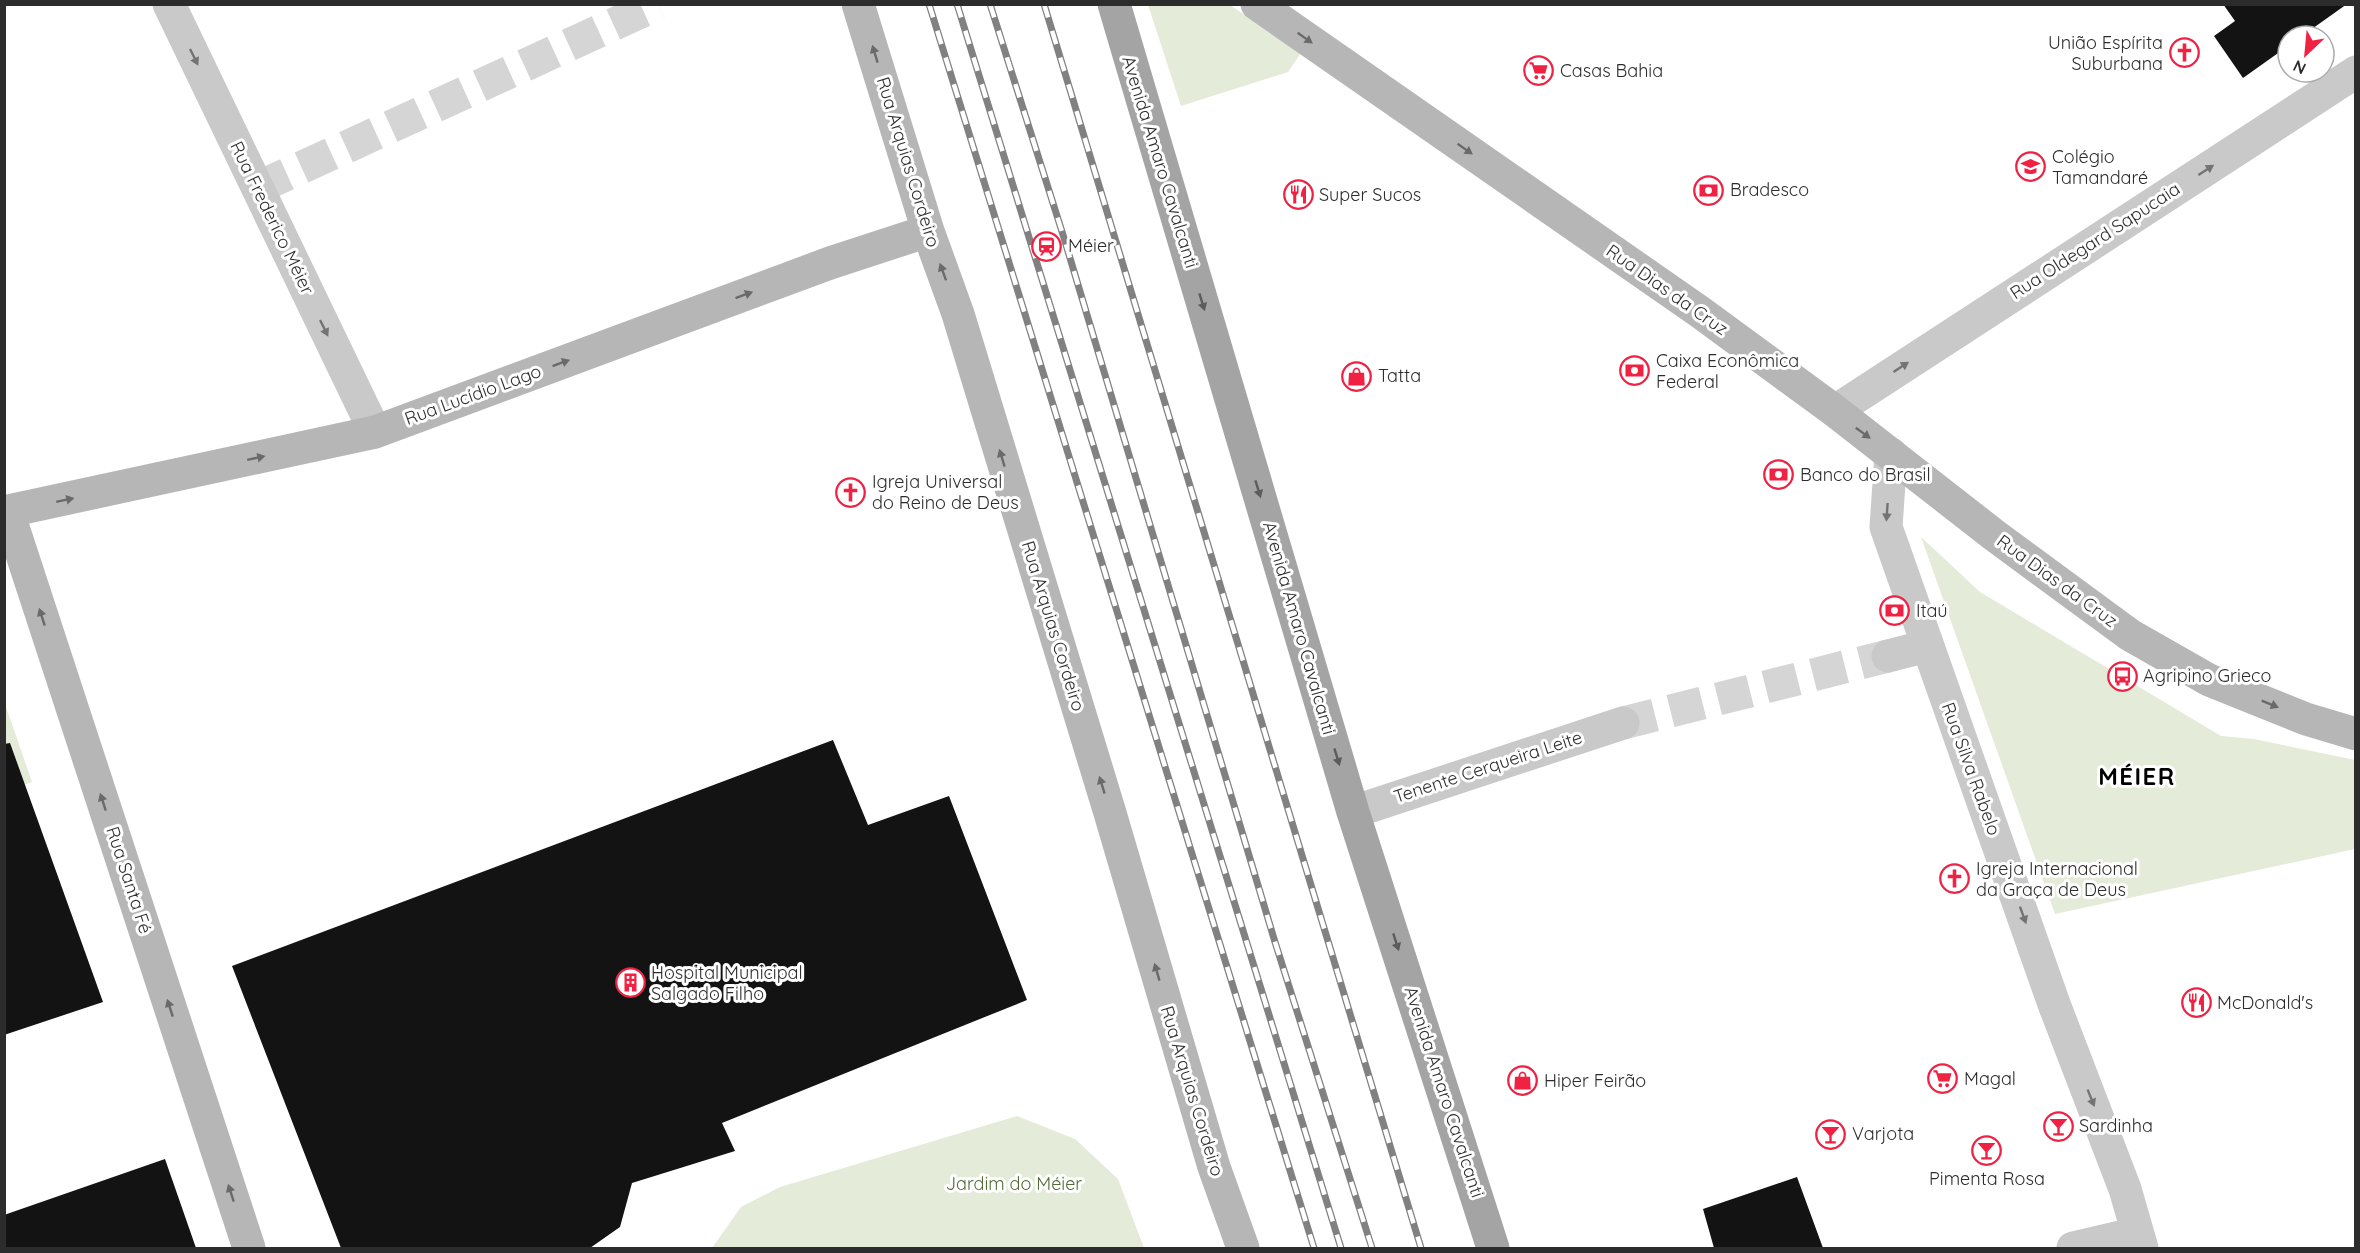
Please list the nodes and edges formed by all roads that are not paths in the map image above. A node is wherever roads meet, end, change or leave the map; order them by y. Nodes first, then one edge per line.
1 (169, 4) edge
2 (858, 4) edge
3 (1113, 4) edge
4 (1257, 4) edge
5 (2355, 72) edge
6 (928, 231) junction
7 (1835, 411) junction
8 (375, 432) junction
9 (1892, 454) junction
10 (6, 512) edge
11 (1927, 646) junction
12 (1888, 656) tunnel mouth
13 (1623, 723) tunnel mouth
14 (2355, 734) edge
15 (1353, 812) junction
16 (2140, 1240) edge
17 (249, 1248) edge
18 (1243, 1248) edge
19 (1493, 1248) edge
20 (2073, 1248) edge

1 -> 8 street, Rua Frederico Méier
6 -> 2 street, Rua Arquias Cordeiro
3 -> 15 main road, Avenida Amaro Cavalcanti
4 -> 7 street, Rua Dias da Cruz
7 -> 5 street, Rua Oldegard Sapucaia
8 -> 6 street, Rua Lucídio Lago
18 -> 6 street, Rua Arquias Cordeiro
7 -> 9 street, Rua Dias da Cruz
10 -> 8 street, Rua Lucídio Lago
9 -> 11 street, Rua Silva Rabelo
9 -> 14 street, Rua Dias da Cruz
17 -> 10 street, Rua Santa Fé
11 - 12 street
11 -> 16 street, Rua Silva Rabelo
13 - 15 street, Tenente Cerqueira Leite
15 -> 19 main road, Avenida Amaro Cavalcanti
16 - 20 street

